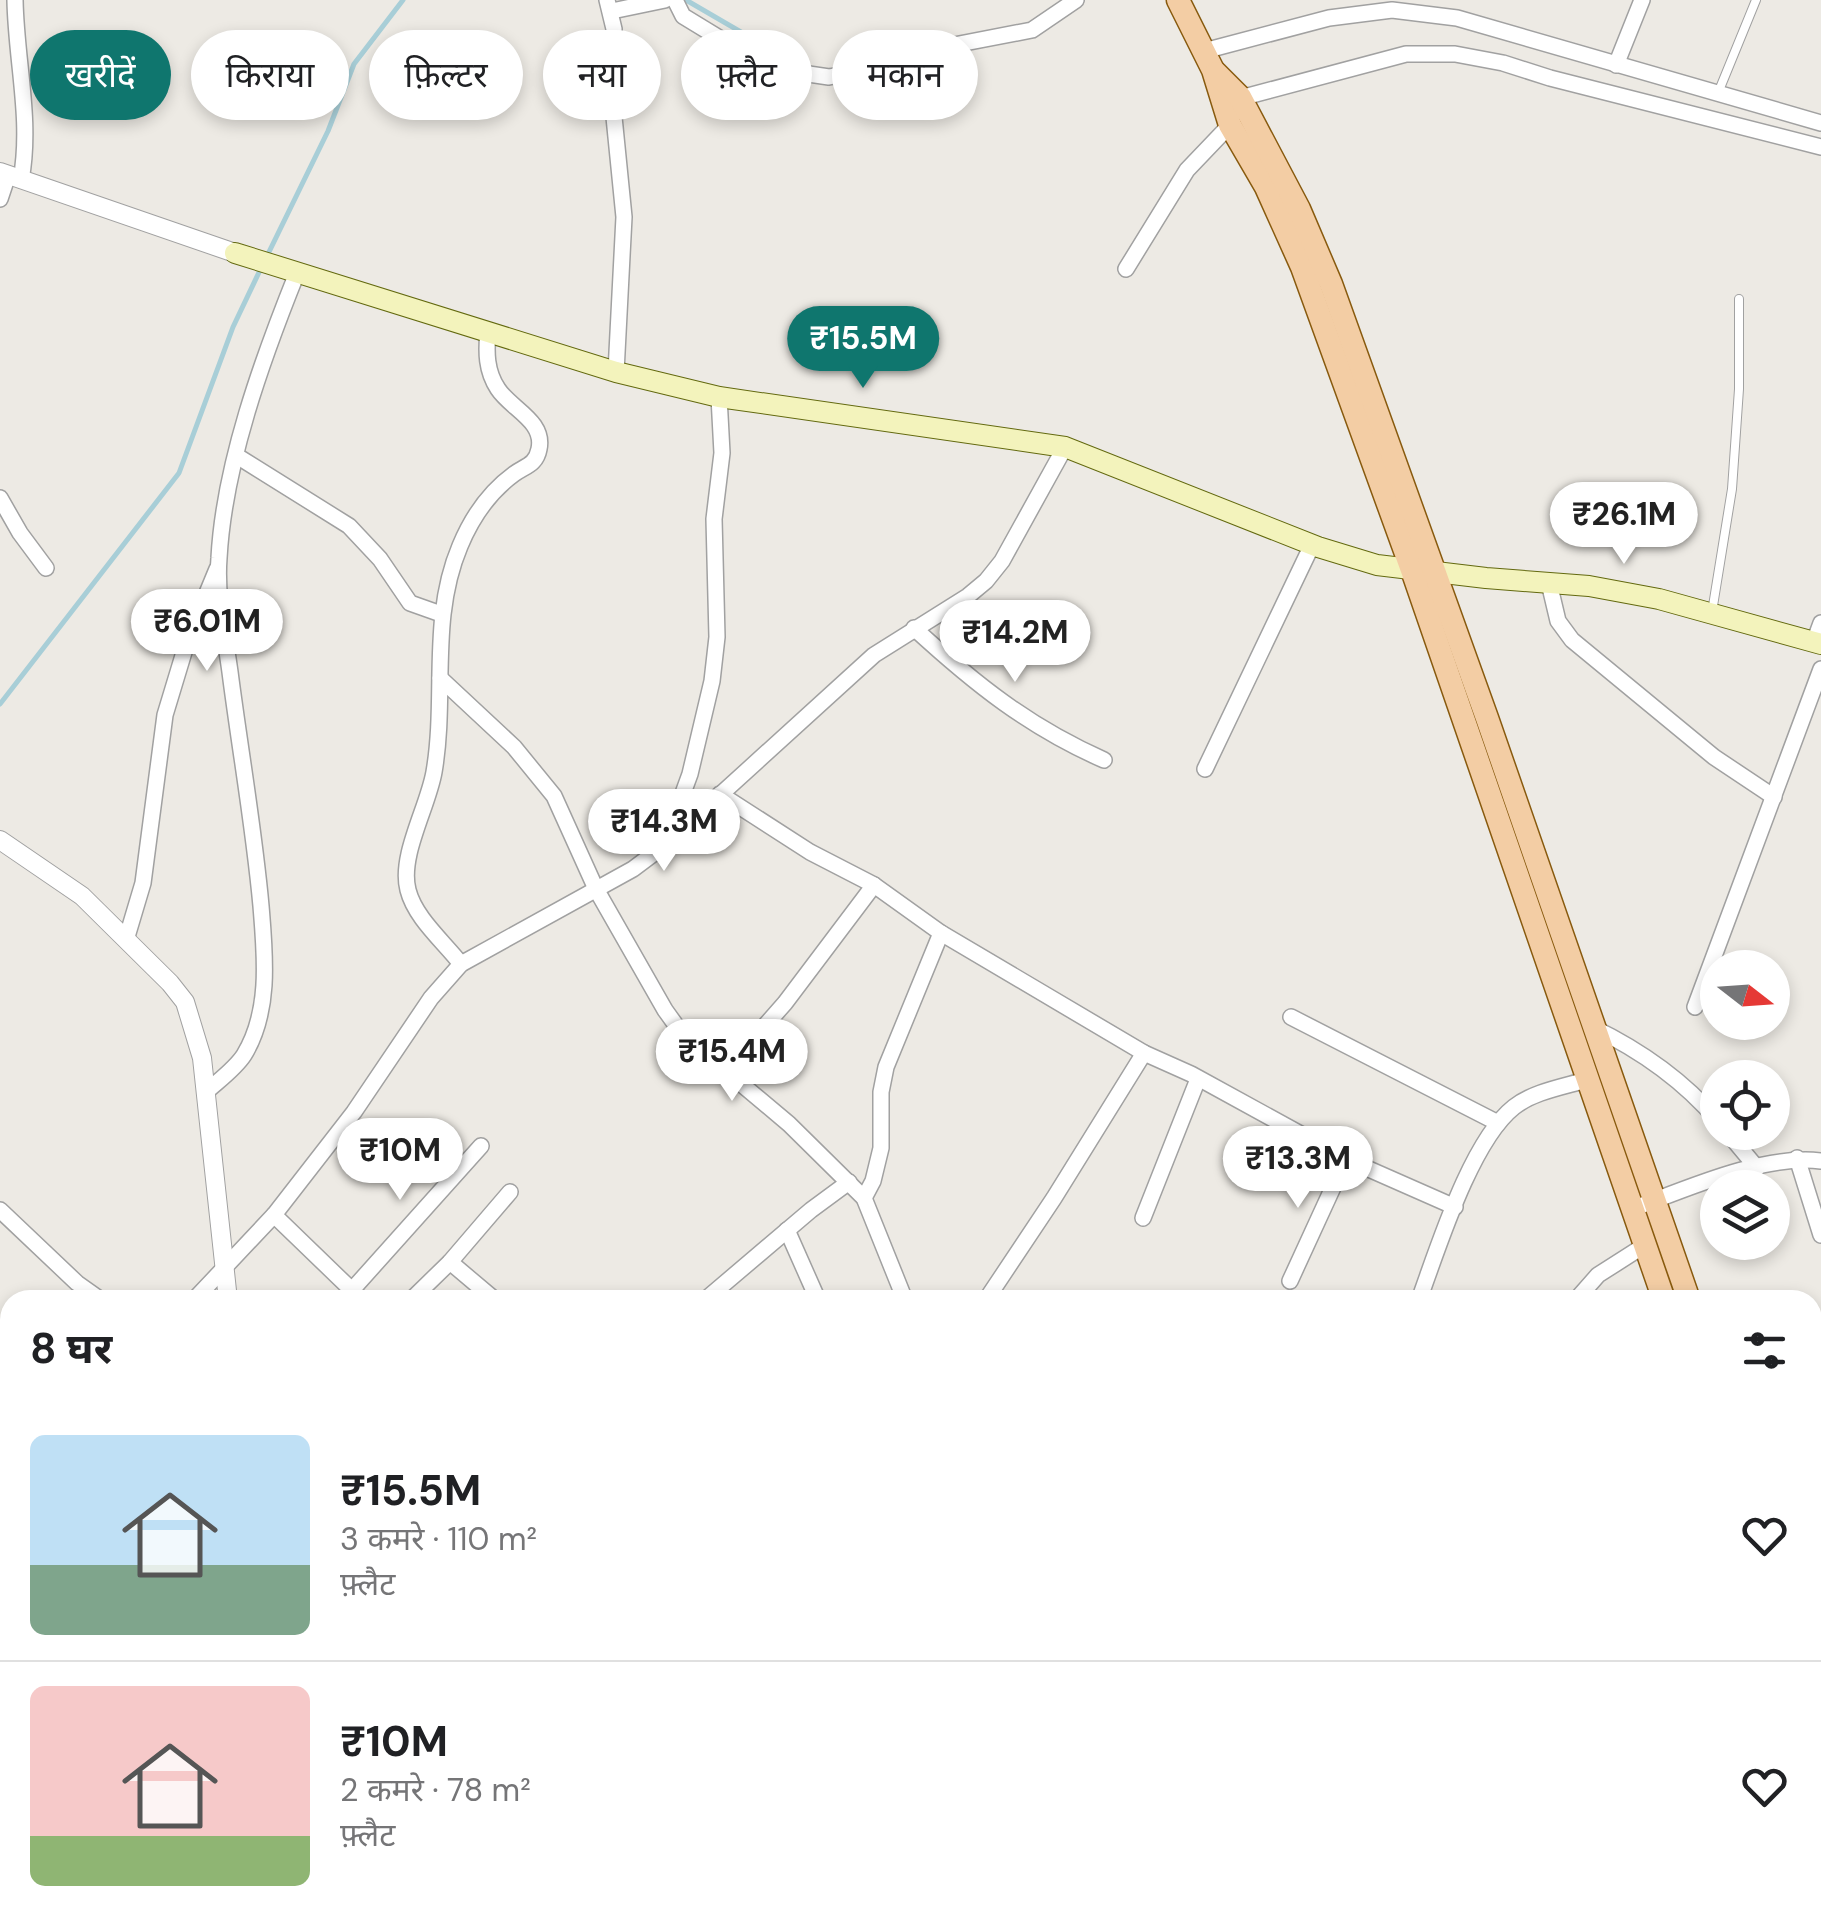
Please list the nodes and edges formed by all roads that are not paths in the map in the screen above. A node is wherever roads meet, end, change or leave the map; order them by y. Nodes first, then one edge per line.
1 (15, 0) edge
2 (665, 0) edge
3 (675, 0) edge
4 (1076, 0) edge
5 (1642, 0) edge
6 (1756, 0) edge
7 (1180, 3) edge
8 (610, 5) edge
9 (1209, 61) junction
10 (1616, 64) junction
11 (1718, 94) junction
12 (1231, 109) junction
13 (1821, 123) edge
14 (1821, 147) edge
15 (10, 175) edge
16 (0, 199) edge
17 (235, 253) joint
18 (1126, 269) dead end
19 (296, 273) junction
20 (1739, 299) dead end
21 (488, 331) junction
22 (616, 372) junction
23 (720, 397) junction
24 (1065, 447) junction
25 (237, 456) junction
26 (0, 498) edge
27 (1312, 544) junction
28 (219, 566) junction
29 (46, 568) dead end
30 (1423, 572) junction
31 (1549, 582) junction
32 (1712, 612) junction
33 (441, 614) junction
34 (914, 628) junction
35 (1819, 636) edge
36 (1821, 669) edge
37 (440, 678) junction
38 (1104, 760) dead end
39 (1204, 769) dead end
40 (720, 794) junction
41 (1774, 797) junction
42 (0, 840) edge
43 (664, 846) junction
44 (874, 885) junction
45 (596, 889) junction
46 (942, 933) junction
47 (126, 940) junction
48 (461, 964) junction
49 (1695, 1007) dead end
50 (1291, 1017) dead end
51 (1592, 1027) junction
52 (1144, 1053) junction
53 (726, 1070) junction
54 (1198, 1079) junction
55 (1586, 1080) junction
56 (206, 1092) junction
57 (1700, 1103) edge
58 (1498, 1123) junction
59 (481, 1146) dead end
60 (1742, 1150) edge
61 (1346, 1158) junction
62 (1797, 1158) junction
63 (1821, 1161) edge
64 (1757, 1168) junction
65 (849, 1182) junction
66 (510, 1192) dead end
67 (864, 1198) junction
68 (1642, 1205) junction
69 (1454, 1207) junction
70 (0, 1210) edge
71 (274, 1215) junction
72 (1143, 1218) dead end
73 (787, 1230) junction
74 (1821, 1235) edge
75 (1645, 1245) junction
76 (450, 1262) junction
77 (224, 1271) junction
78 (1290, 1281) dead end
79 (86, 1290) edge
80 (204, 1290) edge
81 (227, 1290) edge
82 (352, 1290) edge
83 (361, 1290) edge
84 (421, 1290) edge
85 (484, 1290) edge
86 (717, 1290) edge
87 (814, 1290) edge
88 (901, 1290) edge
89 (993, 1290) edge
90 (1423, 1290) edge
91 (1585, 1290) edge
92 (1661, 1290) edge
93 (1684, 1290) edge

1 - 15 street
2 - 8 street
3 - 4 street
5 - 10 street
6 - 11 lane
7 - 9 main road
8 - 22 street
9 - 10 street
9 - 12 main road
10 - 11 street
11 - 13 street
12 - 14 street
12 - 18 street
12 - 30 main road
15 - 16 street
15 - 17 street
17 - 19 main road
19 - 21 main road
19 - 25 street
20 - 32 lane
21 - 22 main road
21 - 33 street
22 - 23 main road
23 - 24 main road
23 - 43 street
24 - 27 main road
24 - 34 street
25 - 28 street
25 - 33 street
26 - 29 street
27 - 30 main road
27 - 39 street
28 - 47 street
28 - 56 street
30 - 31 main road
30 - 51 main road
30 - 55 main road
31 - 32 main road
31 - 41 street
32 - 35 main road
33 - 37 street
34 - 38 street
34 - 40 street
36 - 41 street
37 - 45 street
37 - 48 street
40 - 43 street
40 - 44 street
41 - 49 street
42 - 47 street
43 - 45 street
44 - 46 street
44 - 53 street
45 - 48 street
45 - 53 street
46 - 52 street
46 - 67 street
47 - 56 street
48 - 71 street
50 - 58 street
51 - 57 street
51 - 68 main road
52 - 54 street
52 - 89 street
53 - 65 street
54 - 61 street
54 - 72 street
55 - 58 street
55 - 68 main road
56 - 77 street
58 - 69 street
59 - 83 street
60 - 64 street
61 - 69 street
61 - 78 street
62 - 63 street
62 - 64 street
62 - 74 street
64 - 68 street
65 - 67 street
65 - 73 street
66 - 76 street
67 - 88 street
68 - 75 main road
68 - 93 main road
69 - 90 street
70 - 79 street
71 - 77 street
71 - 82 street
73 - 86 street
73 - 87 street
75 - 91 street
75 - 92 main road
76 - 84 street
76 - 85 street
77 - 80 street
77 - 81 street

